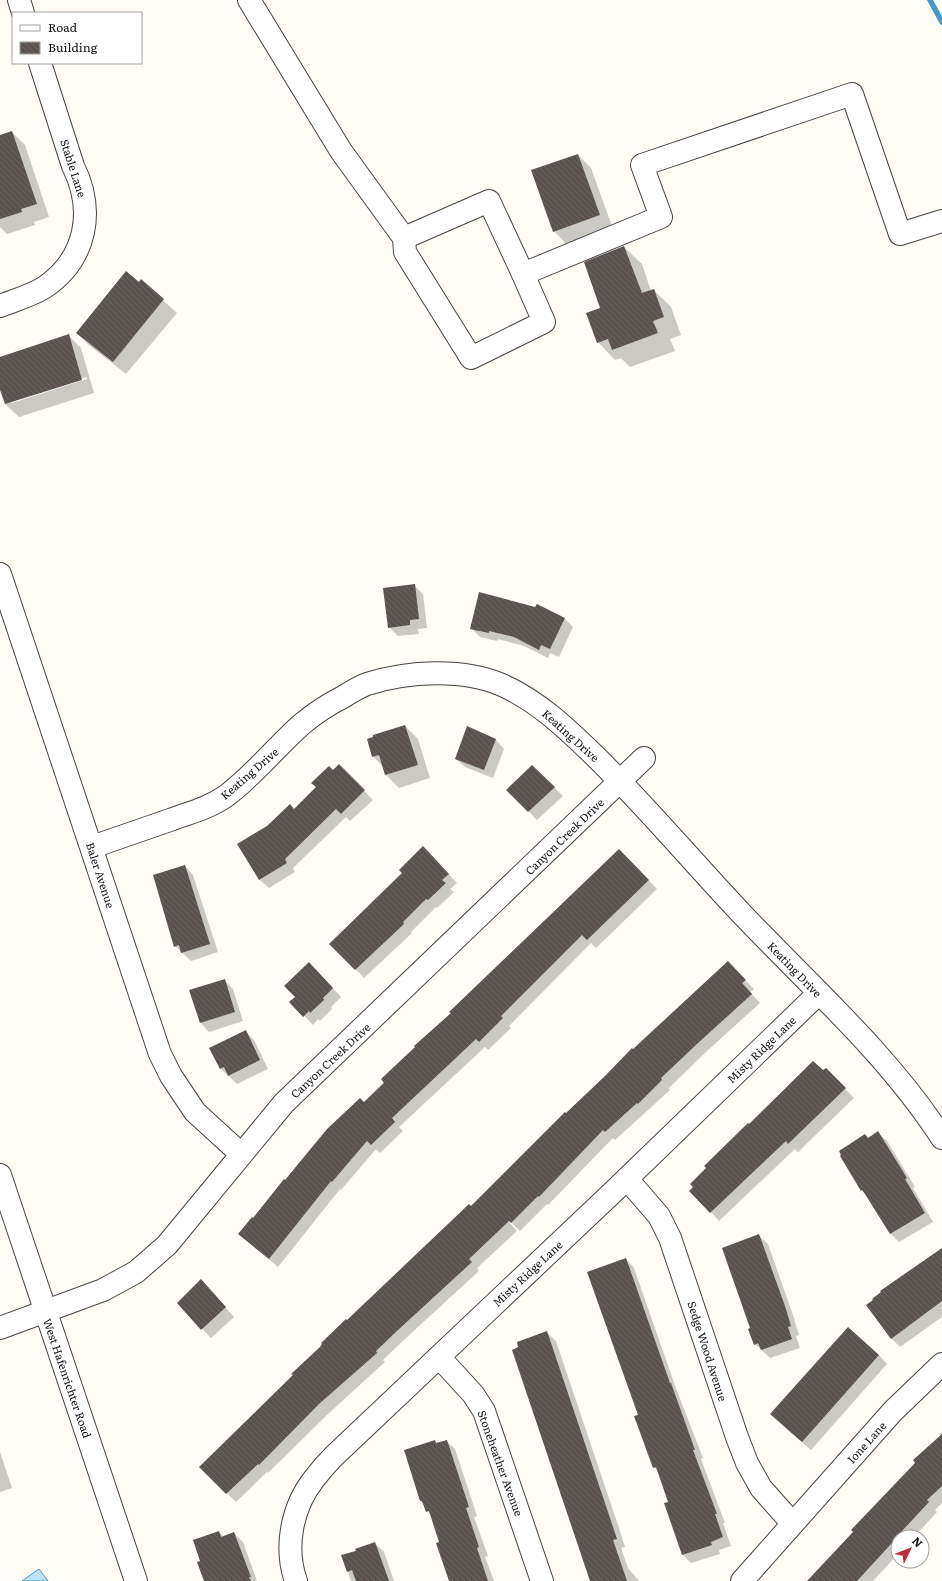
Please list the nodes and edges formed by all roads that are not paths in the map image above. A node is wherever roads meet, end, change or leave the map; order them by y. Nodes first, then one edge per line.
1 (19, 0) edge
2 (250, 0) edge
3 (23, 12) edge
4 (40, 64) edge
5 (942, 221) edge
6 (404, 238) junction
7 (523, 274) junction
8 (0, 306) edge
9 (0, 574) edge
10 (644, 758) dead end
11 (621, 781) junction
12 (92, 847) junction
13 (820, 993) junction
14 (942, 1138) edge
15 (241, 1154) junction
16 (0, 1176) edge
17 (626, 1179) junction
18 (46, 1312) junction
19 (0, 1328) edge
20 (439, 1356) junction
21 (942, 1364) edge
22 (792, 1523) junction
23 (136, 1581) edge
24 (296, 1581) edge
25 (542, 1581) edge
26 (742, 1581) edge

1 - 3 street
2 - 6 street
4 - 8 street, Stable Lane
5 - 7 street
6 - 7 street
6 - 7 street
9 - 12 street, Baler Avenue
10 - 11 street, Canyon Creek Drive
11 - 12 street, Keating Drive
11 - 13 street, Keating Drive
11 - 15 street, Canyon Creek Drive
12 - 15 street, Baler Avenue
13 - 14 street, Keating Drive
13 - 17 street, Misty Ridge Lane
15 - 18 street, Canyon Creek Drive
16 - 18 street, West Hafenrichter Road
17 - 20 street, Misty Ridge Lane
17 - 22 street, Sedge Wood Avenue
18 - 19 street, Canyon Creek Drive
18 - 23 street, West Hafenrichter Road
20 - 24 street, Misty Ridge Lane
20 - 25 street, Stoneheather Avenue
21 - 22 street, Ione Lane
22 - 26 street, Ione Lane

